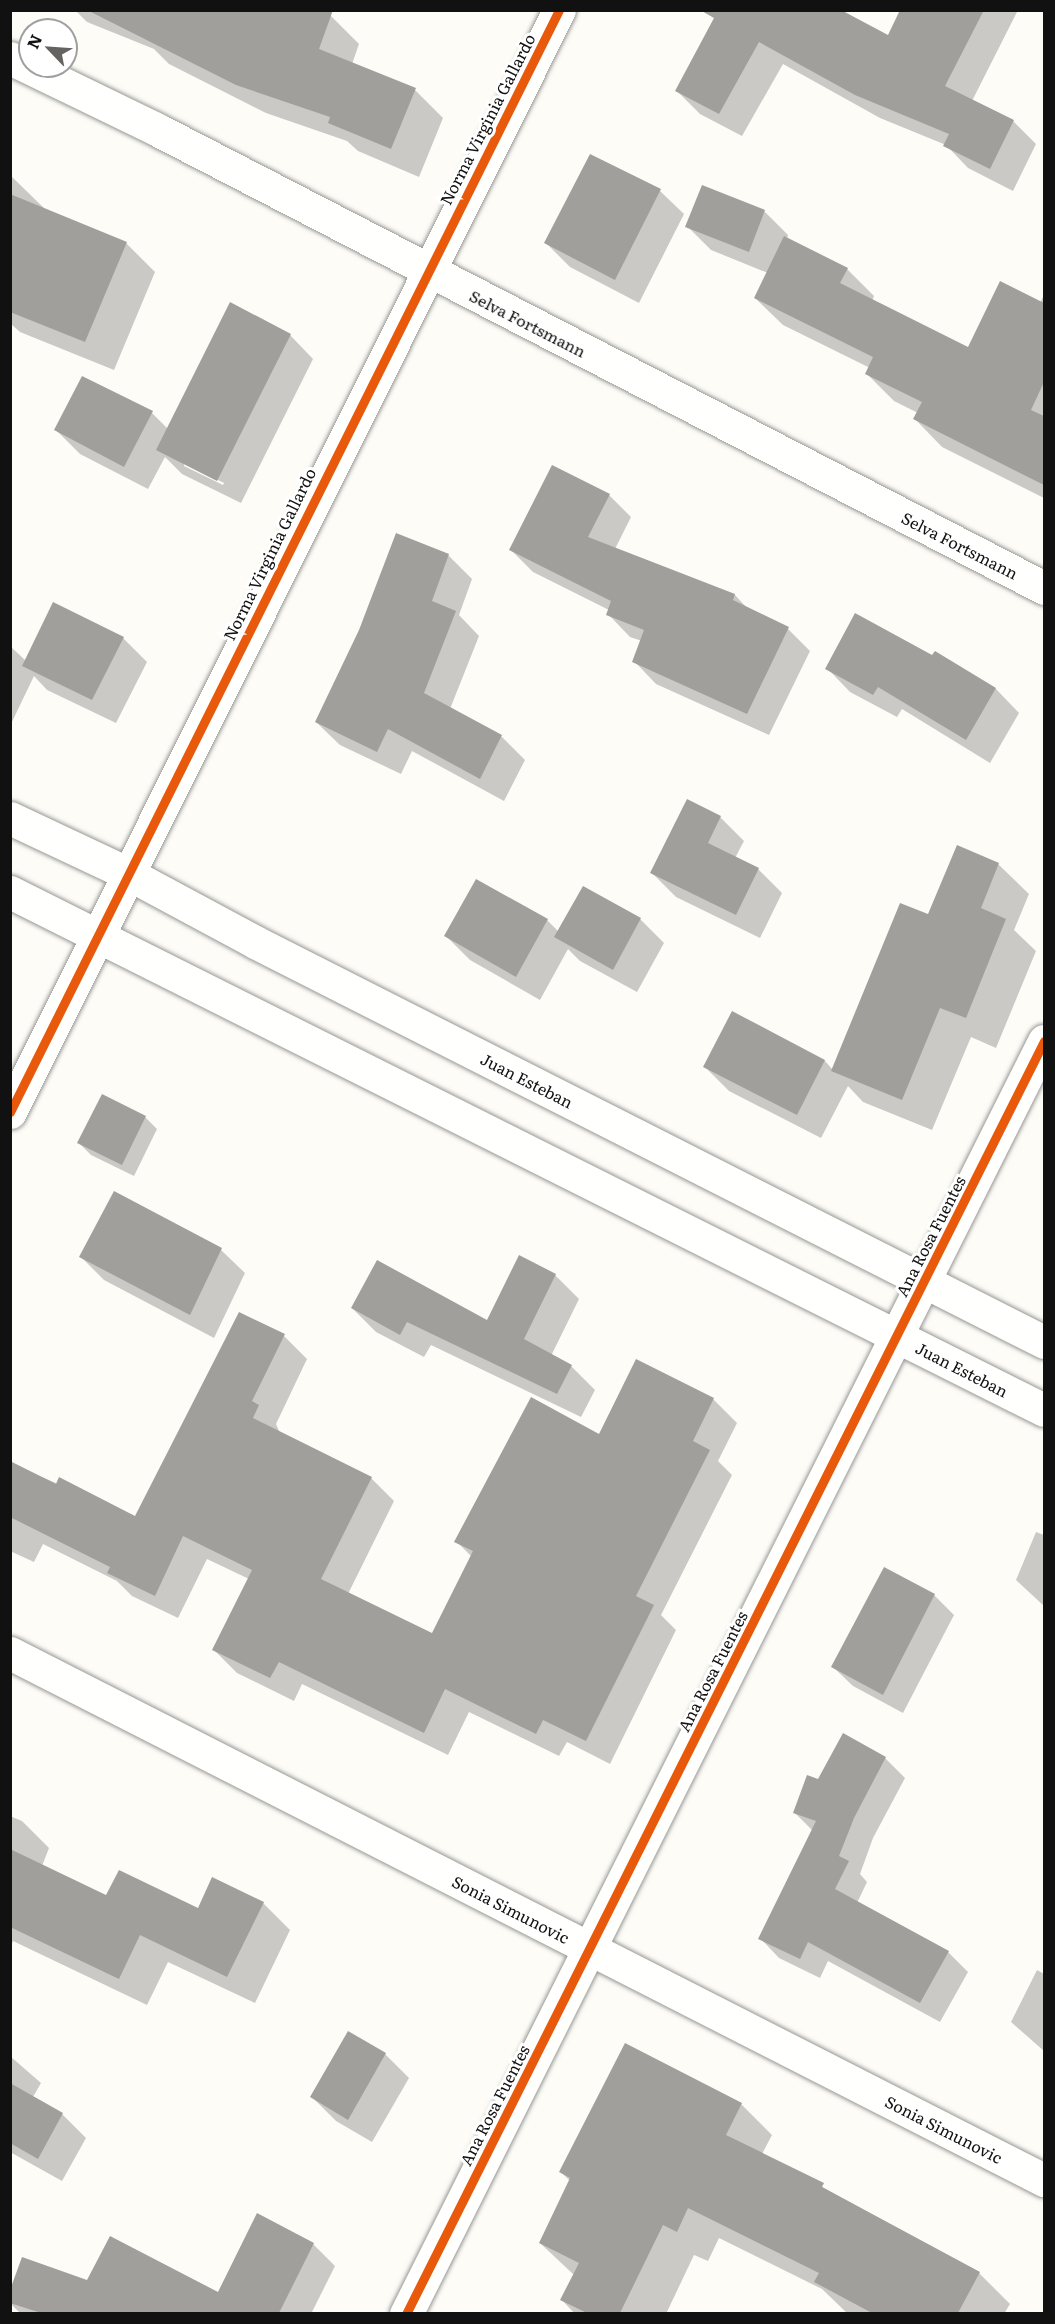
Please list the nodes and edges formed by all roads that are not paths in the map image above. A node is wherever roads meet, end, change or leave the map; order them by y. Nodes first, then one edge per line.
1 (559, 10) edge
2 (10, 58) edge
3 (427, 271) junction
4 (1044, 588) edge
5 (10, 818) edge
6 (127, 873) junction
7 (10, 892) edge
8 (98, 934) junction
9 (1044, 1041) edge
10 (10, 1112) edge
11 (924, 1281) junction
12 (896, 1335) junction
13 (1044, 1342) edge
14 (1044, 1410) edge
15 (10, 1653) edge
16 (590, 1949) junction
17 (1044, 2180) edge
18 (406, 2313) edge

1 - 3 street, Norma Virginia Gallardo
2 - 3 street, Selva Fortsmann
3 - 4 street, Selva Fortsmann
3 - 6 street, Norma Virginia Gallardo
5 - 6 street, Juan Esteban
6 - 8 street, Norma Virginia Gallardo
6 - 11 street, Juan Esteban
7 - 8 street, Juan Esteban
8 - 10 street, Norma Virginia Gallardo
8 - 12 street, Juan Esteban
9 - 11 street, Ana Rosa Fuentes
11 - 12 street, Ana Rosa Fuentes
11 - 13 street, Juan Esteban
12 - 14 street, Juan Esteban
12 - 16 street, Ana Rosa Fuentes
15 - 16 street, Sonia Simunovic
16 - 17 street, Sonia Simunovic
16 - 18 street, Ana Rosa Fuentes

